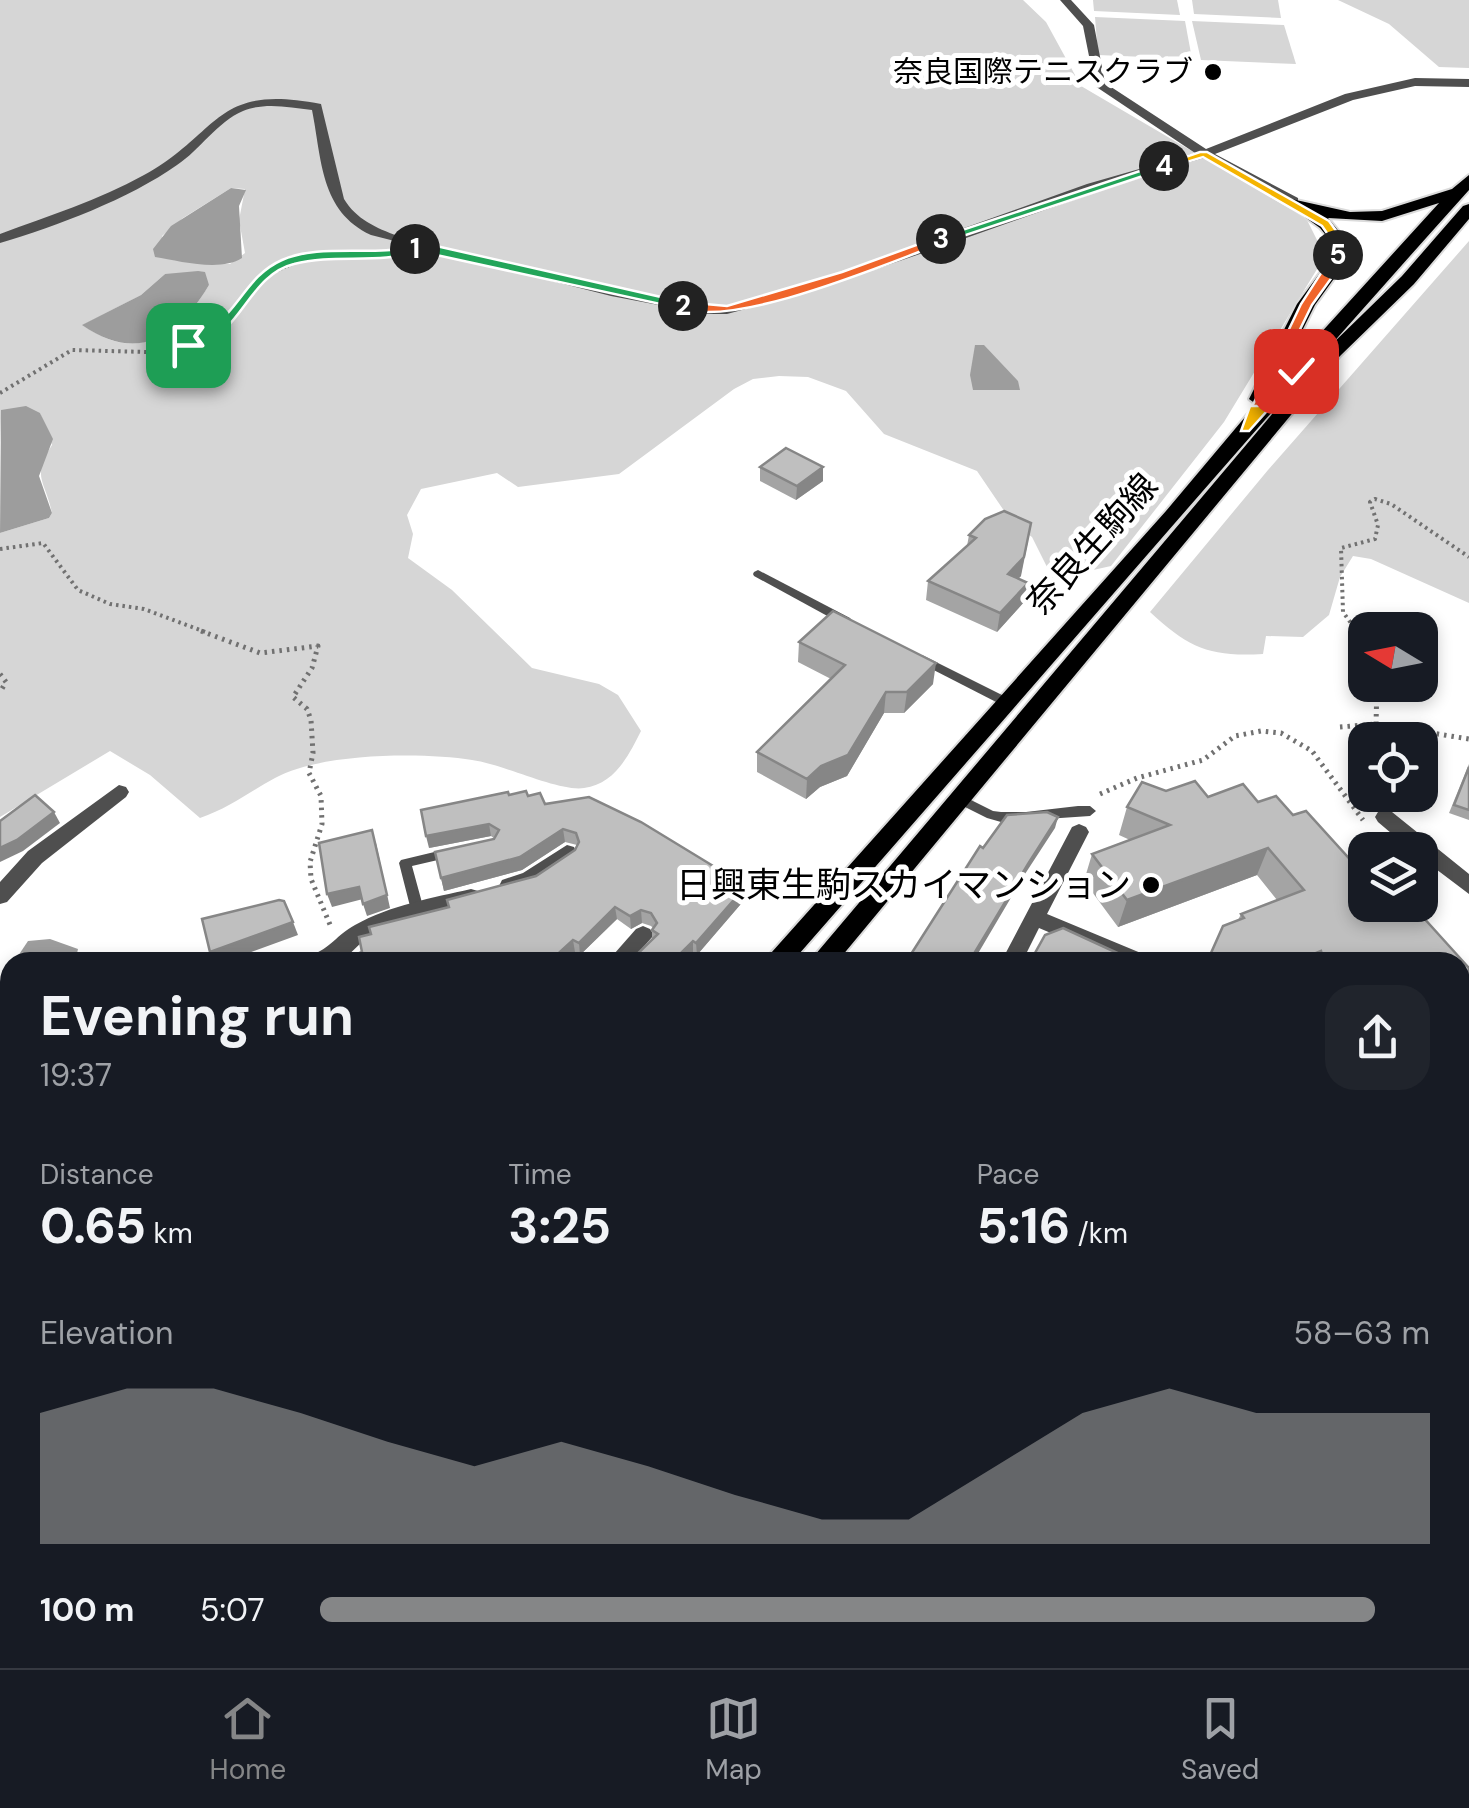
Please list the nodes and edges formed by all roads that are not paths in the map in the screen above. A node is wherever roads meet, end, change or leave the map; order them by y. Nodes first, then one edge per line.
1 (1066, 0) edge
2 (1469, 83) edge
3 (1204, 154) junction
4 (1466, 192) edge
5 (1293, 202) junction
6 (0, 239) edge
7 (1245, 428) junction
8 (758, 574) dead end
9 (853, 624) edge
10 (904, 650) edge
11 (1004, 701) junction
12 (119, 792) dead end
13 (961, 800) junction
14 (1090, 812) road end
15 (1385, 817) road end
16 (1079, 832) dead end
17 (475, 848) edge
18 (567, 852) edge
19 (1469, 886) edge
20 (0, 896) edge
21 (418, 910) junction
22 (1036, 918) junction
23 (643, 934) dead end
24 (340, 952) edge
25 (626, 952) edge
26 (785, 952) edge
27 (831, 952) edge
28 (1017, 952) edge
29 (1116, 952) edge

1 - 3 street
2 - 3 street
3 - 5 street
3 - 6 street
4 - 5 main road
4 - 7 main road, 奈良生駒線
4 - 13 main road, 奈良生駒線
5 - 7 main road
7 - 11 main road, 奈良生駒線
8 - 9 lane
10 - 11 lane
11 - 26 main road, 奈良生駒線
12 - 20 street
13 - 14 lane
13 - 27 main road, 奈良生駒線
15 - 19 street
16 - 22 street
17 - 21 lane
18 - 21 street
21 - 24 street
22 - 28 street
22 - 29 street
23 - 25 street

